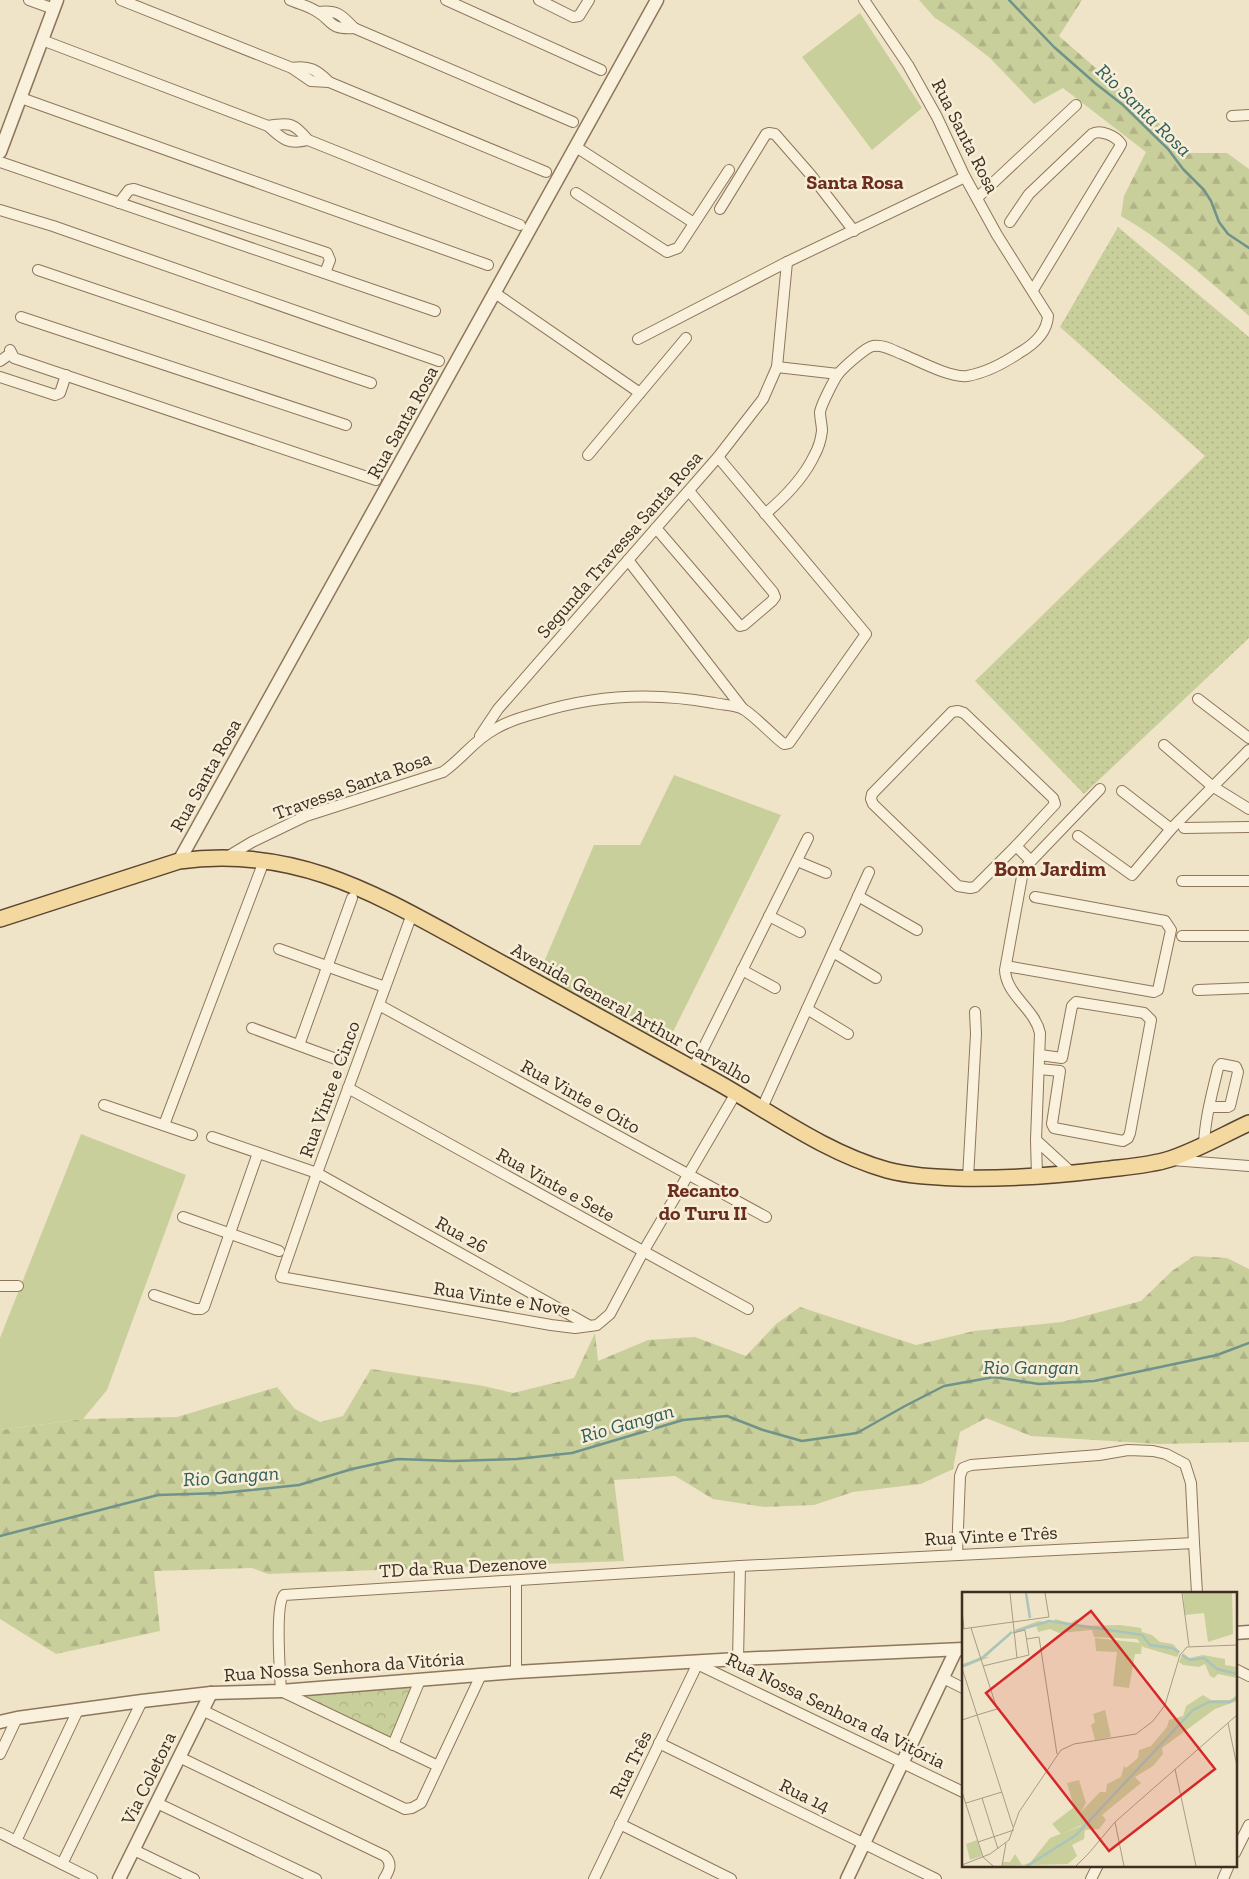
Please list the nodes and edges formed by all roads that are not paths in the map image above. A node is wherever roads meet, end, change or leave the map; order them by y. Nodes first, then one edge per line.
1 (29, 0) edge
2 (121, 0) edge
3 (290, 0) edge
4 (446, 0) edge
5 (539, 0) edge
6 (589, 0) edge
7 (657, 0) edge
8 (864, 0) edge
9 (56, 5) edge
10 (46, 41) junction
11 (601, 70) dead end
12 (23, 99) junction
13 (1076, 105) dead end
14 (1249, 115) edge
15 (1232, 116) dead end
16 (573, 122) dead end
17 (268, 126) junction
18 (308, 140) junction
19 (576, 147) junction
20 (1, 159) edge
21 (729, 170) dead end
22 (546, 172) dead end
23 (965, 177) junction
24 (576, 192) dead end
25 (977, 198) junction
26 (119, 203) junction
27 (720, 209) dead end
28 (0, 210) edge
29 (1010, 222) dead end
30 (694, 223) junction
31 (520, 225) dead end
32 (854, 231) junction
33 (787, 262) junction
34 (488, 265) dead end
35 (43, 271) dead end
36 (325, 273) junction
37 (1033, 290) junction
38 (495, 293) junction
39 (435, 311) dead end
40 (26, 319) dead end
41 (686, 338) dead end
42 (638, 339) dead end
43 (0, 361) edge
44 (439, 361) dead end
45 (777, 367) junction
46 (838, 374) junction
47 (66, 376) junction
48 (0, 377) edge
49 (371, 383) dead end
50 (640, 394) junction
51 (346, 425) dead end
52 (588, 455) dead end
53 (718, 458) junction
54 (376, 480) dead end
55 (688, 491) junction
56 (766, 514) junction
57 (656, 528) junction
58 (628, 560) junction
59 (1198, 699) dead end
60 (743, 709) junction
61 (1249, 738) edge
62 (478, 739) junction
63 (1164, 745) dead end
64 (1249, 750) edge
65 (1212, 786) junction
66 (1100, 789) dead end
67 (1122, 791) dead end
68 (1249, 809) edge
69 (1249, 827) edge
70 (1184, 828) dead end
71 (1171, 829) junction
72 (1078, 836) dead end
73 (808, 838) dead end
74 (1016, 846) junction
75 (227, 857) junction
76 (179, 861) junction
77 (264, 861) junction
78 (797, 861) junction
79 (1031, 861) junction
80 (869, 872) dead end
81 (826, 873) dead end
82 (1182, 881) dead end
83 (1249, 881) edge
84 (858, 896) junction
85 (1035, 897) dead end
86 (352, 898) dead end
87 (412, 914) junction
88 (769, 916) junction
89 (0, 919) edge
90 (917, 930) dead end
91 (800, 932) dead end
92 (1182, 936) dead end
93 (1249, 936) edge
94 (279, 949) dead end
95 (833, 952) junction
96 (327, 966) junction
97 (1006, 966) junction
98 (742, 970) junction
99 (876, 978) dead end
100 (385, 987) junction
101 (775, 988) dead end
102 (1249, 988) edge
103 (1198, 990) dead end
104 (378, 1005) junction
105 (807, 1009) junction
106 (976, 1012) dead end
107 (252, 1028) dead end
108 (848, 1034) dead end
109 (299, 1045) junction
110 (1040, 1055) junction
111 (1062, 1058) junction
112 (336, 1059) dead end
113 (693, 1069) junction
114 (1039, 1069) junction
115 (1060, 1071) junction
116 (348, 1088) junction
117 (736, 1093) junction
118 (104, 1105) dead end
119 (1209, 1107) dead end
120 (762, 1108) junction
121 (1249, 1123) edge
122 (164, 1125) junction
123 (192, 1135) dead end
124 (212, 1137) dead end
125 (1036, 1140) junction
126 (1204, 1144) junction
127 (258, 1153) junction
128 (1169, 1160) junction
129 (1249, 1166) edge
130 (317, 1173) junction
131 (688, 1174) junction
132 (1072, 1174) junction
133 (1037, 1177) junction
134 (968, 1178) junction
135 (183, 1217) dead end
136 (766, 1217) dead end
137 (230, 1234) junction
138 (279, 1251) dead end
139 (643, 1252) junction
140 (281, 1277) joint
141 (0, 1286) edge
142 (18, 1286) dead end
143 (154, 1295) dead end
144 (748, 1309) dead end
145 (590, 1326) junction
146 (1194, 1543) junction
147 (957, 1554) junction
148 (740, 1566) junction
149 (516, 1580) junction
150 (1197, 1592) edge
151 (1249, 1632) edge
152 (1236, 1633) edge
153 (960, 1650) edge
154 (738, 1659) junction
155 (695, 1663) junction
156 (1236, 1670) edge
157 (516, 1672) junction
158 (481, 1675) junction
159 (1249, 1676) edge
160 (943, 1678) junction
161 (420, 1680) junction
162 (962, 1688) edge
163 (280, 1691) junction
164 (211, 1693) junction
165 (142, 1701) junction
166 (78, 1710) junction
167 (202, 1710) junction
168 (17, 1718) junction
169 (0, 1722) edge
170 (659, 1743) junction
171 (393, 1745) junction
172 (0, 1754) edge
173 (179, 1757) junction
174 (902, 1764) junction
175 (438, 1766) junction
176 (962, 1792) edge
177 (157, 1803) junction
178 (620, 1824) junction
179 (1249, 1825) edge
180 (0, 1833) edge
181 (16, 1841) junction
182 (864, 1844) junction
183 (134, 1850) junction
184 (1236, 1851) edge
185 (62, 1864) junction
186 (1098, 1866) edge
187 (1229, 1866) edge
188 (92, 1879) edge
189 (119, 1879) edge
190 (194, 1879) edge
191 (316, 1879) edge
192 (384, 1879) edge
193 (594, 1879) edge
194 (731, 1879) edge
195 (847, 1879) edge
196 (936, 1879) edge
197 (1092, 1879) edge
198 (1223, 1879) edge

1 - 9 street
2 - 22 street
3 - 16 street
4 - 11 street
5 - 6 street
7 - 19 street, Rua Santa Rosa
8 - 23 street, Rua Santa Rosa
9 - 10 street
10 - 12 street
10 - 17 street
12 - 20 street
12 - 34 street
13 - 25 street
14 - 15 street
17 - 18 street
17 - 18 street
18 - 31 street
19 - 30 street
19 - 38 street, Rua Santa Rosa
20 - 26 street
21 - 30 street
23 - 25 street, Rua Santa Rosa
23 - 32 street
24 - 30 street
25 - 37 street, Rua Santa Rosa
26 - 36 street
26 - 36 street
27 - 32 street
28 - 44 street
29 - 37 street
32 - 33 street
33 - 42 street
33 - 45 street, Segunda Travessa Santa Rosa
35 - 49 street
36 - 39 street
37 - 46 street
38 - 50 street
38 - 76 street, Rua Santa Rosa
40 - 51 street
41 - 50 street
43 - 47 street
45 - 46 street
45 - 53 street, Segunda Travessa Santa Rosa
46 - 56 street
47 - 48 street
47 - 54 street
50 - 52 street
53 - 55 street, Segunda Travessa Santa Rosa
53 - 56 street
55 - 57 street, Segunda Travessa Santa Rosa
55 - 57 street
56 - 60 street
57 - 58 street, Segunda Travessa Santa Rosa
58 - 60 street
58 - 62 street, Segunda Travessa Santa Rosa
59 - 61 street
60 - 62 street, Travessa Santa Rosa
62 - 75 street, Travessa Santa Rosa
63 - 65 street
64 - 65 street
65 - 68 street
65 - 71 street
66 - 79 street
67 - 71 street
69 - 70 street
71 - 72 street
73 - 78 street
74 - 74 street
74 - 79 street
75 - 76 main road, Avenida General Arthur Carvalho
75 - 77 main road, Avenida General Arthur Carvalho
76 - 89 main road, Avenida General Arthur Carvalho
77 - 87 main road, Avenida General Arthur Carvalho
77 - 122 street
78 - 81 street
78 - 88 street
79 - 97 street
80 - 84 street
82 - 83 street
84 - 90 street
84 - 95 street
85 - 97 street
86 - 96 street
87 - 100 street, Rua Vinte e Cinco
87 - 113 main road, Avenida General Arthur Carvalho
88 - 91 street
88 - 98 street
92 - 93 street
94 - 96 street
95 - 99 street
95 - 105 street
96 - 100 street
96 - 109 street
97 - 110 street
98 - 101 street
98 - 113 street
100 - 104 street, Rua Vinte e Cinco
102 - 103 street
104 - 116 street, Rua Vinte e Cinco
104 - 131 street, Rua Vinte e Oito
105 - 108 street
105 - 120 street
106 - 134 street
107 - 109 street
109 - 112 street
110 - 111 street
110 - 114 street
111 - 115 street
111 - 115 street
113 - 117 main road, Avenida General Arthur Carvalho
114 - 115 street
114 - 125 street
116 - 130 street, Rua Vinte e Cinco
116 - 139 street, Rua Vinte e Sete
117 - 120 main road, Avenida General Arthur Carvalho
117 - 131 street, Rua Vinte e Nove
118 - 122 street
119 - 126 street
120 - 134 main road, Avenida General Arthur Carvalho
121 - 126 main road, Avenida General Arthur Carvalho
122 - 123 street
124 - 127 street, Rua 26
125 - 132 street
125 - 133 street
126 - 128 main road, Avenida General Arthur Carvalho
127 - 130 street, Rua 26
127 - 137 street
128 - 129 street
128 - 132 main road, Avenida General Arthur Carvalho
130 - 140 street, Rua Vinte e Cinco
130 - 145 street, Rua 26
131 - 136 street, Rua Vinte e Oito
131 - 139 street, Rua Vinte e Nove
132 - 133 main road, Avenida General Arthur Carvalho
133 - 134 main road, Avenida General Arthur Carvalho
135 - 137 street
137 - 138 street
137 - 143 street
139 - 144 street, Rua Vinte e Sete
139 - 145 street, Rua Vinte e Nove
140 - 145 street, Rua Vinte e Nove
141 - 142 street
146 - 147 street, Rua Vinte e Três
146 - 147 street
146 - 150 street
147 - 148 street, Rua Vinte e Três
148 - 149 street, TD da Rua Dezenove
148 - 154 street
149 - 157 street
149 - 163 street, TD da Rua Dezenove
151 - 152 street
153 - 154 street, Rua Nossa Senhora da Vitória
153 - 160 street
154 - 155 street, Rua Nossa Senhora da Vitória
155 - 157 street, Rua Nossa Senhora da Vitória
155 - 170 street, Rua Três
155 - 174 street, Rua Nossa Senhora da Vitória
156 - 159 street
157 - 158 street, Rua Nossa Senhora da Vitória
158 - 161 street, Rua Nossa Senhora da Vitória
158 - 175 street
160 - 162 street
160 - 174 street
161 - 163 street, Rua Nossa Senhora da Vitória
161 - 171 street
163 - 164 street, Rua Nossa Senhora da Vitória
163 - 171 street
164 - 165 street, Rua Nossa Senhora da Vitória
164 - 167 street, Via Coletora
165 - 166 street, Rua Nossa Senhora da Vitória
165 - 185 street
166 - 168 street, Rua Nossa Senhora da Vitória
166 - 181 street
167 - 173 street, Via Coletora
167 - 175 street
168 - 169 street, Rua Nossa Senhora da Vitória
168 - 172 street
170 - 178 street, Rua Três
170 - 182 street, Rua 14
171 - 175 street
173 - 177 street, Via Coletora
173 - 192 street
174 - 176 street, Rua Nossa Senhora da Vitória
174 - 182 street
177 - 183 street, Via Coletora
177 - 191 street
178 - 193 street, Rua Três
178 - 194 street
179 - 184 street
180 - 181 street
181 - 185 street
182 - 195 street
182 - 196 street, Rua 14
183 - 189 street, Via Coletora
183 - 190 street
185 - 188 street
186 - 197 street
187 - 198 street

